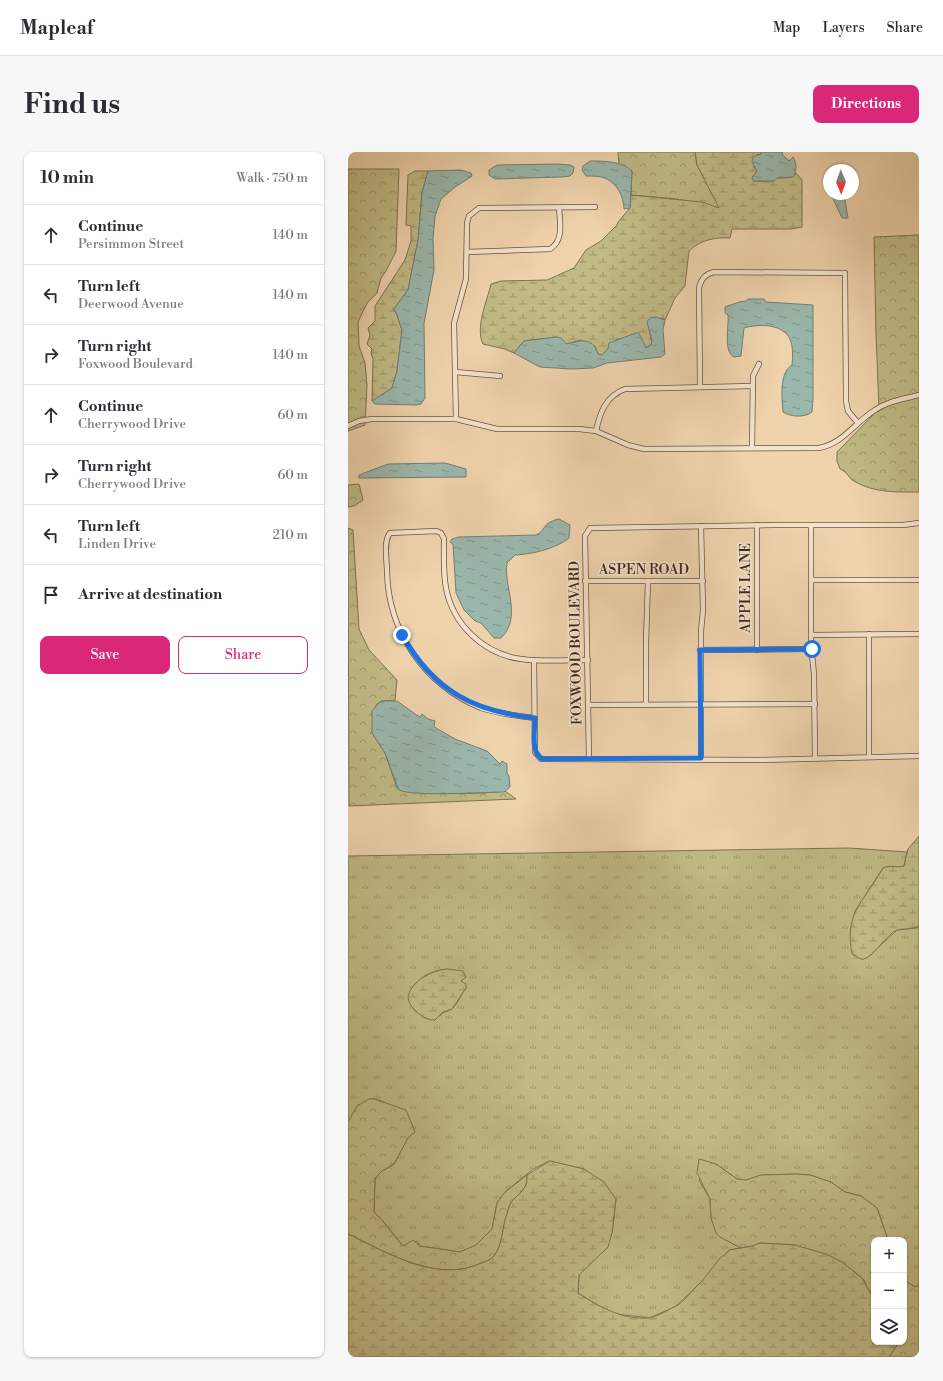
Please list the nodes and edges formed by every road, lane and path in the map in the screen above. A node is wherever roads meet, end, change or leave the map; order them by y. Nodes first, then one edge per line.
1 (595, 207) dead end
2 (559, 208) junction
3 (467, 252) junction
4 (759, 364) dead end
5 (455, 372) junction
6 (500, 376) dead end
7 (752, 386) junction
8 (700, 387) junction
9 (919, 395) edge
10 (456, 419) junction
11 (858, 423) junction
12 (348, 426) edge
13 (596, 431) junction
14 (752, 448) junction
15 (919, 523) edge
16 (757, 525) junction
17 (701, 526) junction
18 (811, 526) junction
19 (811, 580) junction
20 (919, 580) edge
21 (585, 581) junction
22 (648, 581) junction
23 (702, 581) junction
24 (869, 634) junction
25 (919, 634) edge
26 (811, 635) junction
27 (812, 649) junction
28 (700, 650) junction
29 (757, 650) junction
30 (534, 660) junction
31 (588, 660) junction
32 (646, 704) junction
33 (700, 704) junction
34 (815, 704) junction
35 (589, 705) junction
36 (535, 718) junction
37 (919, 756) edge
38 (870, 757) junction
39 (701, 758) junction
40 (815, 758) junction
41 (589, 759) junction

1 - 2 street
2 - 3 street
2 - 3 street
3 - 5 street
4 - 7 street
5 - 6 street
5 - 10 street
7 - 8 street
7 - 14 street
8 - 11 street
8 - 13 street
9 - 11 street
10 - 12 street
10 - 13 street
11 - 14 street
13 - 14 street
15 - 18 street, FOXWOOD BOULEVARD
16 - 17 street, FOXWOOD BOULEVARD
16 - 18 street, FOXWOOD BOULEVARD
16 - 29 street, APPLE LANE
17 - 21 street, FOXWOOD BOULEVARD
17 - 23 street
18 - 19 street
19 - 20 street
19 - 26 street
21 - 22 street, ASPEN ROAD
21 - 31 street, FOXWOOD BOULEVARD
22 - 23 street, ASPEN ROAD
22 - 32 street
23 - 28 street
24 - 25 street
24 - 26 street
24 - 38 street
26 - 27 street
27 - 29 street
27 - 34 street
28 - 29 street
28 - 33 street
30 - 31 street
30 - 36 street
30 - 36 street
31 - 35 street, FOXWOOD BOULEVARD
32 - 33 street
32 - 35 street
33 - 34 street
33 - 39 street
34 - 40 street
35 - 41 street, FOXWOOD BOULEVARD
36 - 41 street
37 - 38 street
38 - 40 street
39 - 40 street
39 - 41 street

